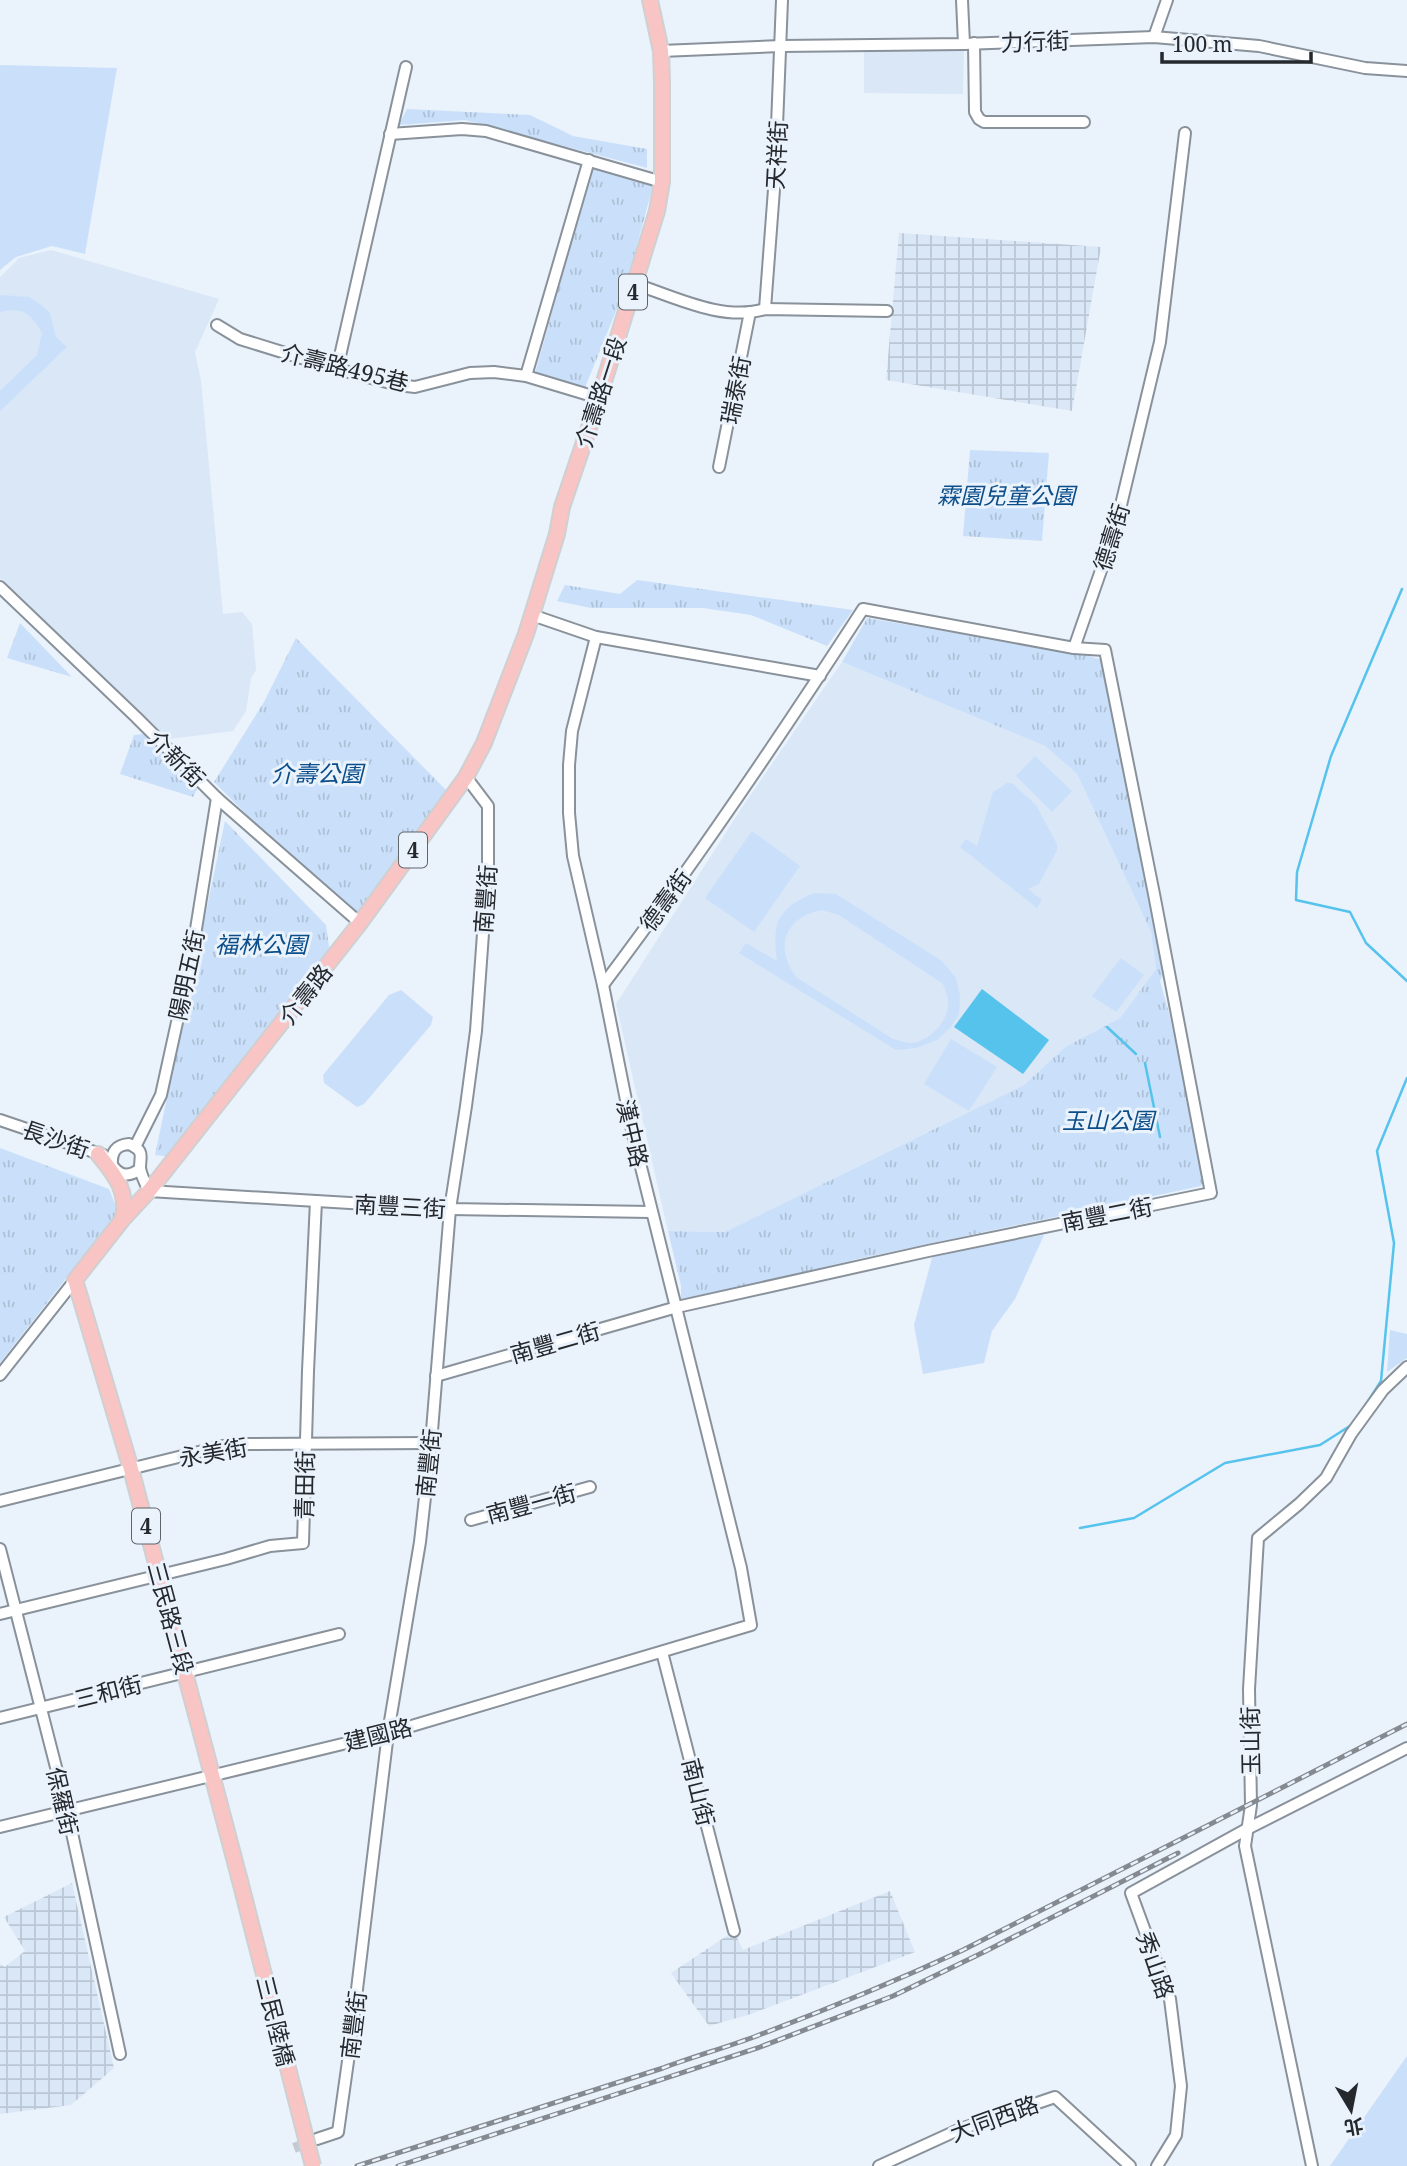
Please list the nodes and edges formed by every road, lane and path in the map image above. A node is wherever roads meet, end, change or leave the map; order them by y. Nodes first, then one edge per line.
1 (650, 0) edge
2 (782, 0) edge
3 (962, 0) edge
4 (1167, 0) edge
5 (1154, 37) junction
6 (969, 44) junction
7 (781, 46) junction
8 (661, 51) junction
9 (406, 67) dead end
10 (1407, 71) edge
11 (1084, 122) dead end
12 (1185, 133) dead end
13 (390, 134) junction
14 (589, 160) junction
15 (662, 182) junction
16 (635, 284) junction
17 (765, 309) junction
18 (887, 311) dead end
19 (750, 312) junction
20 (217, 326) dead end
21 (337, 369) junction
22 (526, 376) junction
23 (599, 398) junction
24 (719, 467) dead end
25 (544, 575) joint
26 (0, 587) edge
27 (532, 615) junction
28 (596, 637) junction
29 (1074, 648) junction
30 (820, 676) junction
31 (466, 777) junction
32 (217, 798) junction
33 (360, 923) junction
34 (603, 985) junction
35 (0, 1120) edge
36 (135, 1147) junction
37 (105, 1156) junction
38 (140, 1169) junction
39 (149, 1191) junction
40 (316, 1201) junction
41 (450, 1209) junction
42 (652, 1212) junction
43 (123, 1219) junction
44 (75, 1280) junction
45 (677, 1307) junction
46 (1407, 1367) edge
47 (0, 1375) edge
48 (436, 1376) junction
49 (305, 1443) junction
50 (431, 1443) junction
51 (131, 1469) junction
52 (590, 1487) dead end
53 (0, 1501) edge
54 (471, 1520) dead end
55 (0, 1549) edge
56 (159, 1575) junction
57 (17, 1610) junction
58 (0, 1614) edge
59 (751, 1625) joint
60 (339, 1634) dead end
61 (662, 1652) junction
62 (185, 1672) junction
63 (41, 1707) junction
64 (0, 1717) edge
65 (388, 1732) junction
66 (1407, 1748) edge
67 (212, 1774) junction
68 (67, 1810) junction
69 (0, 1827) edge
70 (1247, 1829) junction
71 (239, 1877) joint
72 (734, 1931) dead end
73 (120, 2054) dead end
74 (317, 2138) tunnel mouth
75 (313, 2166) edge
76 (879, 2166) edge
77 (1130, 2166) edge
78 (1157, 2166) edge
79 (1312, 2166) edge

1 - 8 main road, 介壽路一段 / 4
2 - 7 street, 天祥街
3 - 6 street
4 - 5 street
5 - 6 street, 力行街
5 - 10 street, 力行街
6 - 7 street, 力行街
6 - 11 street
7 - 8 street, 力行街
7 - 17 street, 天祥街
8 - 15 main road, 介壽路一段 / 4
9 - 13 street
12 - 29 street, 德壽街
13 - 14 street
13 - 21 street
14 - 15 street
14 - 22 street
15 - 16 main road, 介壽路一段 / 4
16 - 19 street
16 - 23 main road, 介壽路一段 / 4
17 - 18 street
17 - 19 street
19 - 24 street, 瑞泰街
20 - 21 street, 介壽路495巷
21 - 22 street, 介壽路495巷
22 - 23 street, 介壽路495巷
23 - 25 main road, 介壽路一段 / 4
25 - 27 main road, 介壽路 / 4
26 - 32 street, 介新街
27 - 28 street
27 - 31 main road, 介壽路 / 4
28 - 30 street
28 - 34 street, 漢中路
29 - 30 street, 德壽街
29 - 45 street, 南豐二街
30 - 34 street, 德壽街
31 - 33 main road, 介壽路 / 4
31 - 41 street, 南豐街
32 - 33 street, 介新街
32 - 36 street, 陽明五街
33 - 39 main road, 介壽路 / 4
34 - 42 street, 漢中路
35 - 37 street, 長沙街
36 - 37 street, 長沙街
36 - 38 street
37 - 38 street, 長沙街
37 - 43 main road
38 - 39 street
39 - 40 street, 南豐三街
39 - 43 main road, 介壽路 / 4
40 - 41 street, 南豐三街
40 - 49 street, 青田街
41 - 42 street, 南豐三街
41 - 48 street, 南豐街
42 - 45 street, 漢中路
43 - 44 main road, 介壽路 / 4
44 - 47 street, 介壽路
44 - 51 main road, 三民路三段 / 4
45 - 48 street, 南豐二街
45 - 59 street, 漢中路
46 - 70 street, 玉山街
48 - 50 street, 南豐街
49 - 50 street, 永美街
49 - 51 street, 永美街
49 - 56 street, 青田街
50 - 65 street, 南豐街
51 - 53 street, 永美街
51 - 56 main road, 三民路三段 / 4
52 - 54 street, 南豐一街
55 - 57 street, 保羅街
56 - 57 street, 青田街
56 - 62 main road, 三民路三段 / 4
57 - 58 street, 青田街
57 - 63 street, 保羅街
59 - 61 street, 建國路
60 - 62 street, 三和街
61 - 65 street, 建國路
61 - 72 street, 南山街
62 - 63 street, 三和街
62 - 67 main road, 三民路三段 / 4
63 - 64 street, 三和街
63 - 68 street, 保羅街
65 - 67 street, 建國路
65 - 74 street, 南豐街
66 - 70 street
67 - 68 street, 建國路
67 - 71 main road, 三民路三段 / 4
68 - 69 street, 建國路
68 - 73 street, 保羅街
70 - 78 street, 秀山路
70 - 79 street, 玉山街
71 - 75 main road, 三民陸橋 / 4, bridge
76 - 77 street, 大同西路

